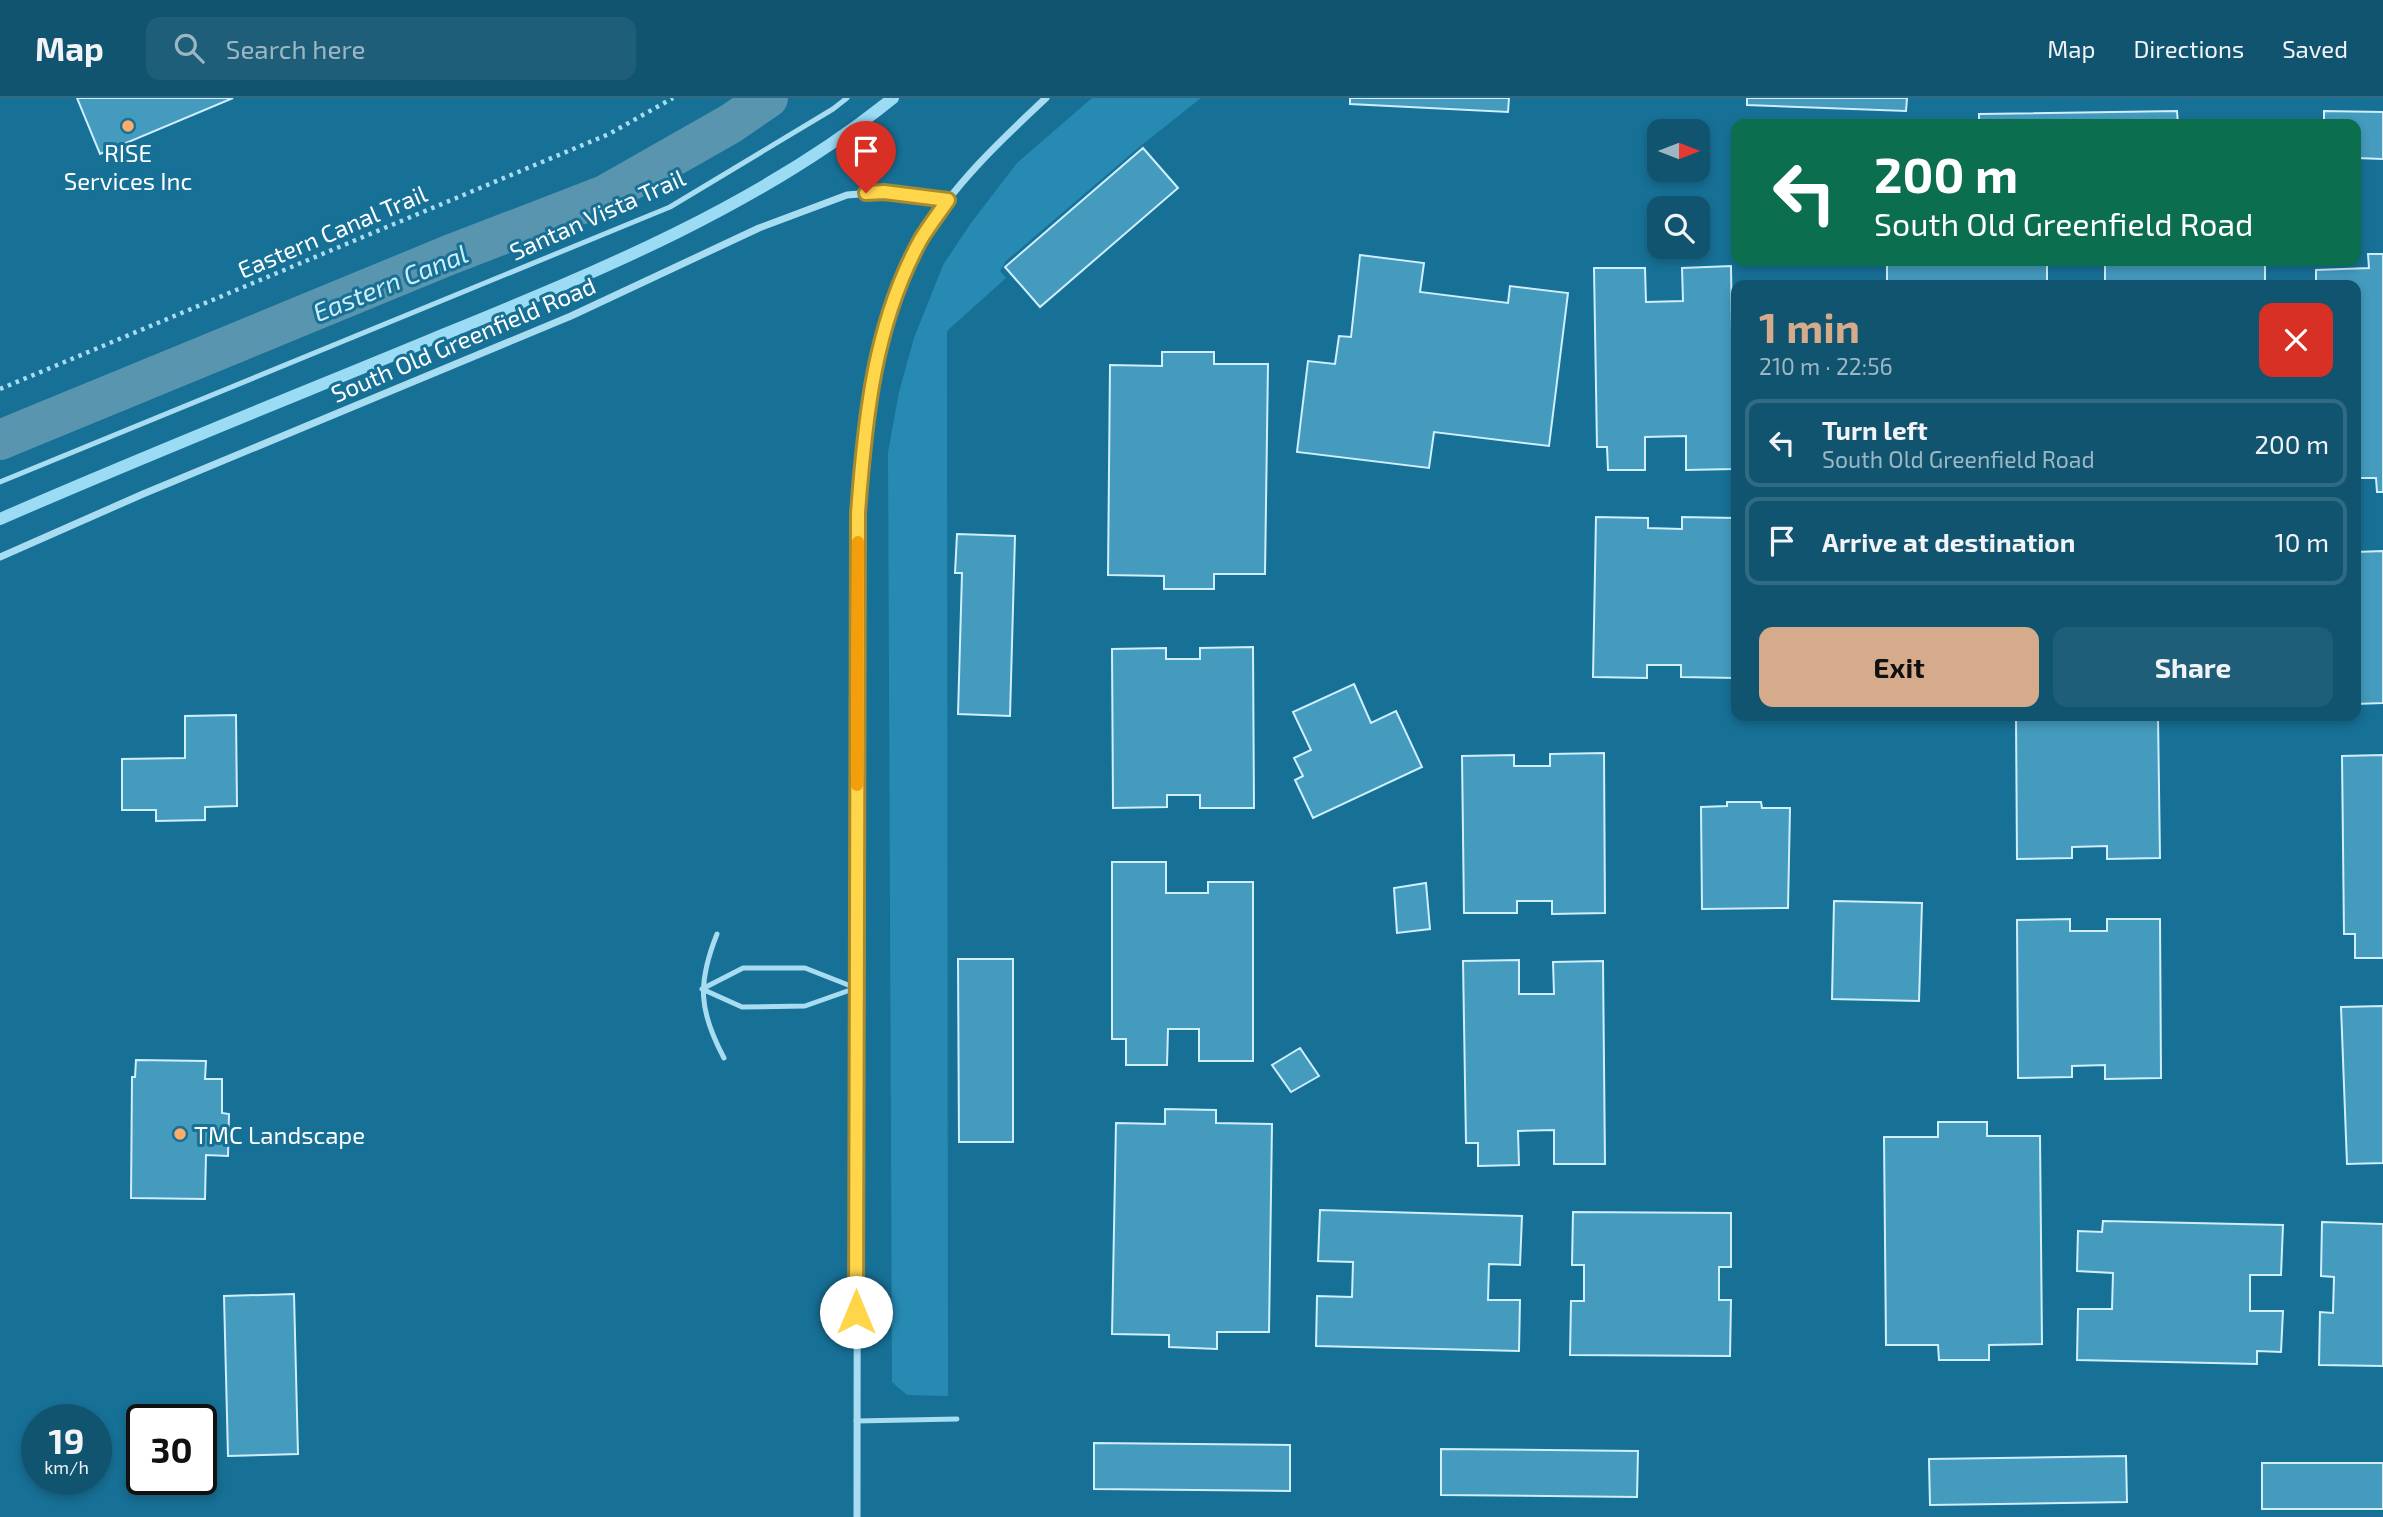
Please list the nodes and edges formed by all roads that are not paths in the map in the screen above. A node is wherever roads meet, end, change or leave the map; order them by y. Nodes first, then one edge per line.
1 (847, 98) edge
2 (1046, 98) edge
3 (948, 200) junction
4 (0, 482) edge
5 (0, 557) edge
6 (717, 934) dead end
7 (856, 988) junction
8 (702, 989) junction
9 (724, 1059) dead end
10 (957, 1419) dead end
11 (856, 1421) junction
12 (857, 1517) edge

1 - 4 lane, Santan Vista Trail
2 - 3 street
3 - 5 street, South Old Greenfield Road
3 - 7 street
6 - 8 lane
7 - 8 lane
7 - 8 lane
7 - 11 street
8 - 9 lane
10 - 11 lane
11 - 12 street

